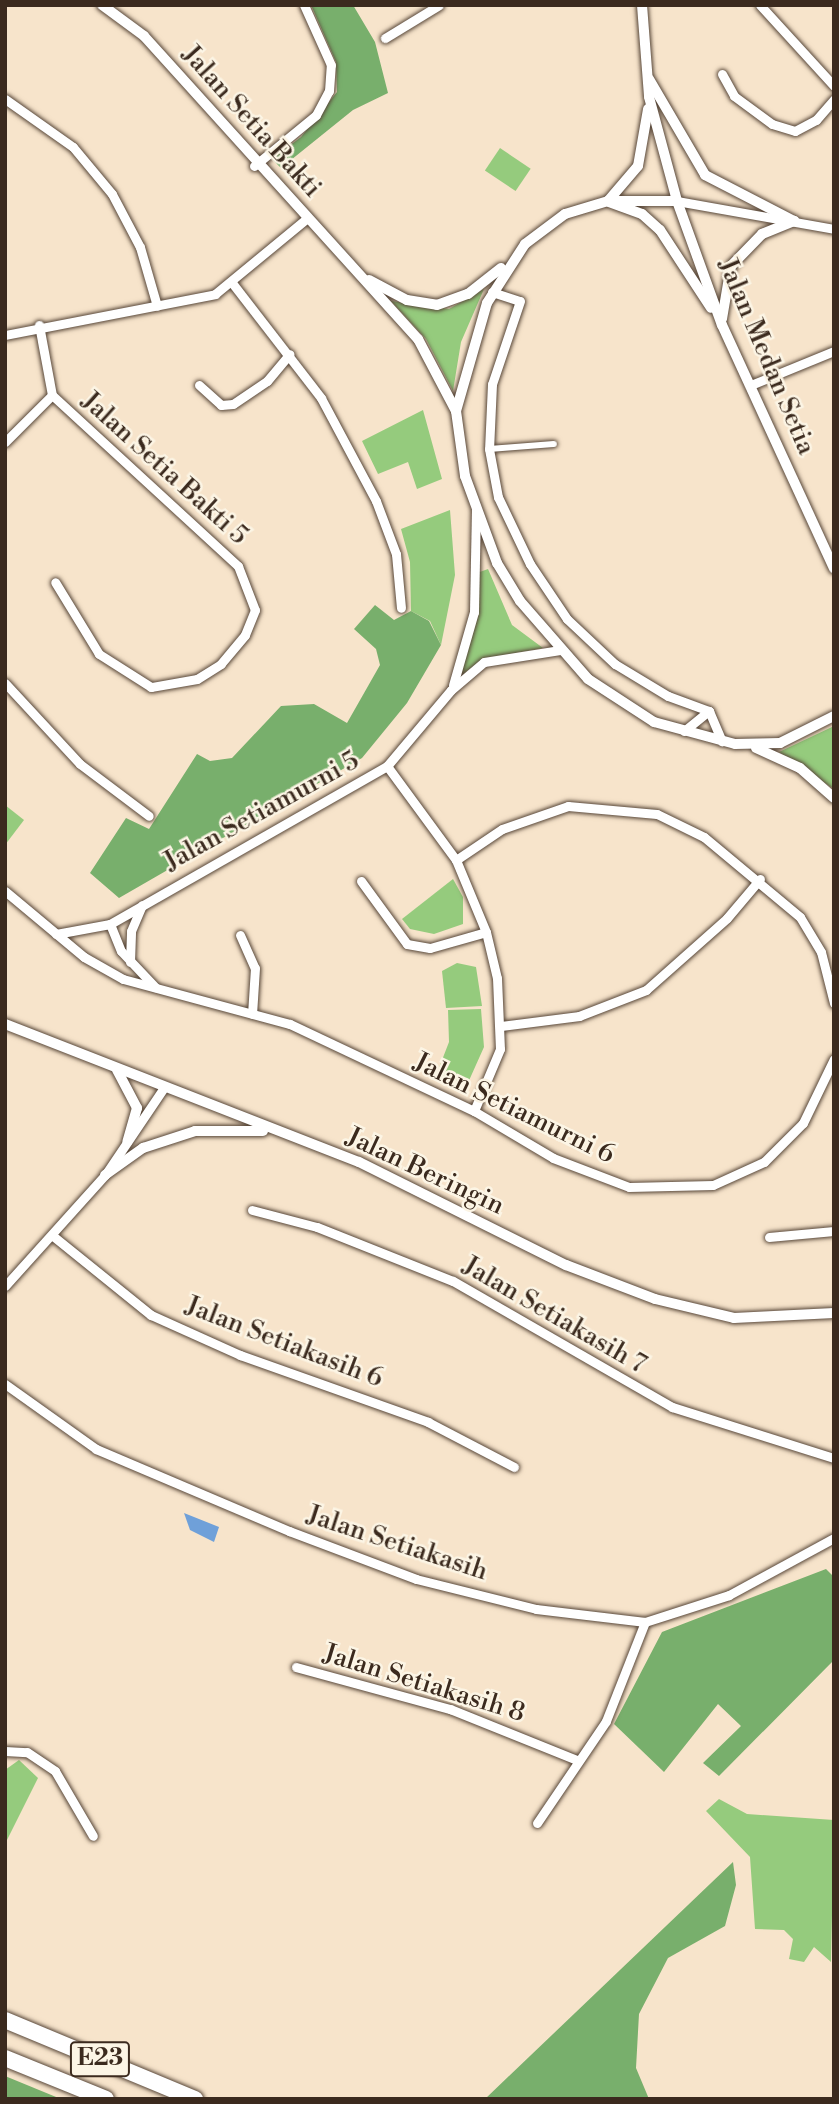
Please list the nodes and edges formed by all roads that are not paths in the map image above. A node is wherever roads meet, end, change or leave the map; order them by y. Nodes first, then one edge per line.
1 (102, 5) edge
2 (304, 5) edge
3 (439, 5) edge
4 (642, 5) edge
5 (760, 5) edge
6 (385, 38) dead end
7 (722, 74) dead end
8 (647, 76) junction
9 (834, 86) edge
10 (649, 97) junction
11 (5, 99) edge
12 (834, 99) edge
13 (254, 166) junction
14 (608, 201) junction
15 (677, 201) junction
16 (306, 219) junction
17 (794, 221) junction
18 (834, 229) edge
19 (507, 262) junction
20 (360, 276) junction
21 (233, 284) junction
22 (492, 292) junction
23 (157, 306) junction
24 (39, 325) junction
25 (722, 325) junction
26 (5, 335) edge
27 (834, 351) edge
28 (290, 354) junction
29 (199, 385) dead end
30 (751, 385) junction
31 (52, 395) junction
32 (456, 411) junction
33 (5, 442) edge
34 (554, 444) dead end
35 (489, 449) junction
36 (476, 510) junction
37 (834, 568) edge
38 (55, 582) dead end
39 (401, 608) dead end
40 (560, 650) junction
41 (5, 683) edge
42 (451, 690) junction
43 (709, 711) junction
44 (834, 716) edge
45 (684, 731) junction
46 (722, 741) junction
47 (751, 746) junction
48 (387, 766) junction
49 (834, 798) edge
50 (149, 816) dead end
51 (456, 860) junction
52 (760, 879) junction
53 (361, 881) dead end
54 (5, 891) edge
55 (144, 902) junction
56 (110, 924) junction
57 (486, 932) junction
58 (56, 934) junction
59 (240, 935) dead end
60 (130, 963) junction
61 (163, 992) junction
62 (834, 1003) edge
63 (252, 1014) junction
64 (5, 1024) edge
65 (501, 1026) junction
66 (834, 1059) edge
67 (115, 1068) junction
68 (163, 1089) junction
69 (474, 1111) junction
70 (269, 1131) junction
71 (127, 1142) junction
72 (105, 1175) junction
73 (252, 1210) dead end
74 (834, 1231) edge
75 (53, 1236) junction
76 (769, 1237) dead end
77 (5, 1286) edge
78 (834, 1313) edge
79 (5, 1384) edge
80 (834, 1458) edge
81 (514, 1467) dead end
82 (834, 1538) edge
83 (645, 1622) junction
84 (296, 1667) dead end
85 (5, 1751) edge
86 (577, 1760) junction
87 (537, 1823) dead end
88 (93, 1836) dead end
89 (5, 2020) edge
90 (5, 2058) edge
91 (107, 2099) edge
92 (195, 2099) edge

1 - 13 street, Jalan Setia Bakti
2 - 13 street
3 - 6 street
4 - 8 street
5 - 9 street
7 - 12 street
8 - 10 street
8 - 17 street
10 - 14 street
10 - 15 street, Jalan Medan Setia
11 - 23 street
13 - 16 street, Jalan Setia Bakti
14 - 15 street, Jalan Setia Bakti
14 - 19 street, Jalan Setia Bakti
14 - 25 street
15 - 17 street
15 - 25 street, Jalan Medan Setia
16 - 20 street, Jalan Setia Bakti
16 - 21 street
17 - 18 street
17 - 25 street
19 - 20 street, Jalan Setia Bakti
19 - 22 street, Jalan Setia Bakti
20 - 32 street, Jalan Setia Bakti
21 - 23 street
21 - 28 street
22 - 32 street, Jalan Setia Bakti
22 - 35 street
23 - 24 street
24 - 26 street
24 - 31 street, Jalan Setia Bakti 5
25 - 30 street, Jalan Medan Setia
27 - 30 street
28 - 29 street
28 - 39 street
30 - 37 street, Jalan Medan Setia
31 - 33 street
31 - 38 street, Jalan Setia Bakti 5
32 - 36 street
34 - 35 street
35 - 43 street
36 - 40 street
36 - 42 street, Jalan Setiamurni 5
40 - 42 street, Jalan Setiamurni 5
40 - 45 street
41 - 50 street
42 - 48 street, Jalan Setiamurni 5
43 - 45 street
43 - 46 street
44 - 47 street
45 - 46 street
46 - 47 street
47 - 49 street
48 - 51 street
48 - 55 street, Jalan Setiamurni 5
51 - 52 street
51 - 57 street
52 - 62 street
52 - 65 street
53 - 57 street
54 - 58 street, Jalan Setiamurni 6
55 - 56 street, Jalan Setiamurni 5
55 - 60 street, Jalan Setiamurni 5
56 - 58 street, Jalan Setiamurni 5
56 - 60 street, Jalan Setiamurni 6
57 - 65 street
58 - 61 street, Jalan Setiamurni 6
59 - 63 street
60 - 61 street, Jalan Setiamurni 6
61 - 63 street, Jalan Setiamurni 6
63 - 69 street, Jalan Setiamurni 6
64 - 67 street, Jalan Beringin
65 - 69 street
66 - 69 street, Jalan Setiamurni 6
67 - 68 street, Jalan Beringin
67 - 71 street
68 - 70 street, Jalan Beringin
68 - 71 street
70 - 72 street
70 - 78 street, Jalan Beringin
71 - 72 street
72 - 75 street
73 - 80 street, Jalan Setiakasih 7
74 - 76 street
75 - 77 street
75 - 81 street, Jalan Setiakasih 6
79 - 83 street, Jalan Setiakasih
82 - 83 street, Jalan Setiakasih
83 - 86 street
84 - 86 street, Jalan Setiakasih 8
85 - 88 street
86 - 87 street
89 - 92 highway, E23
90 - 91 highway, E23

